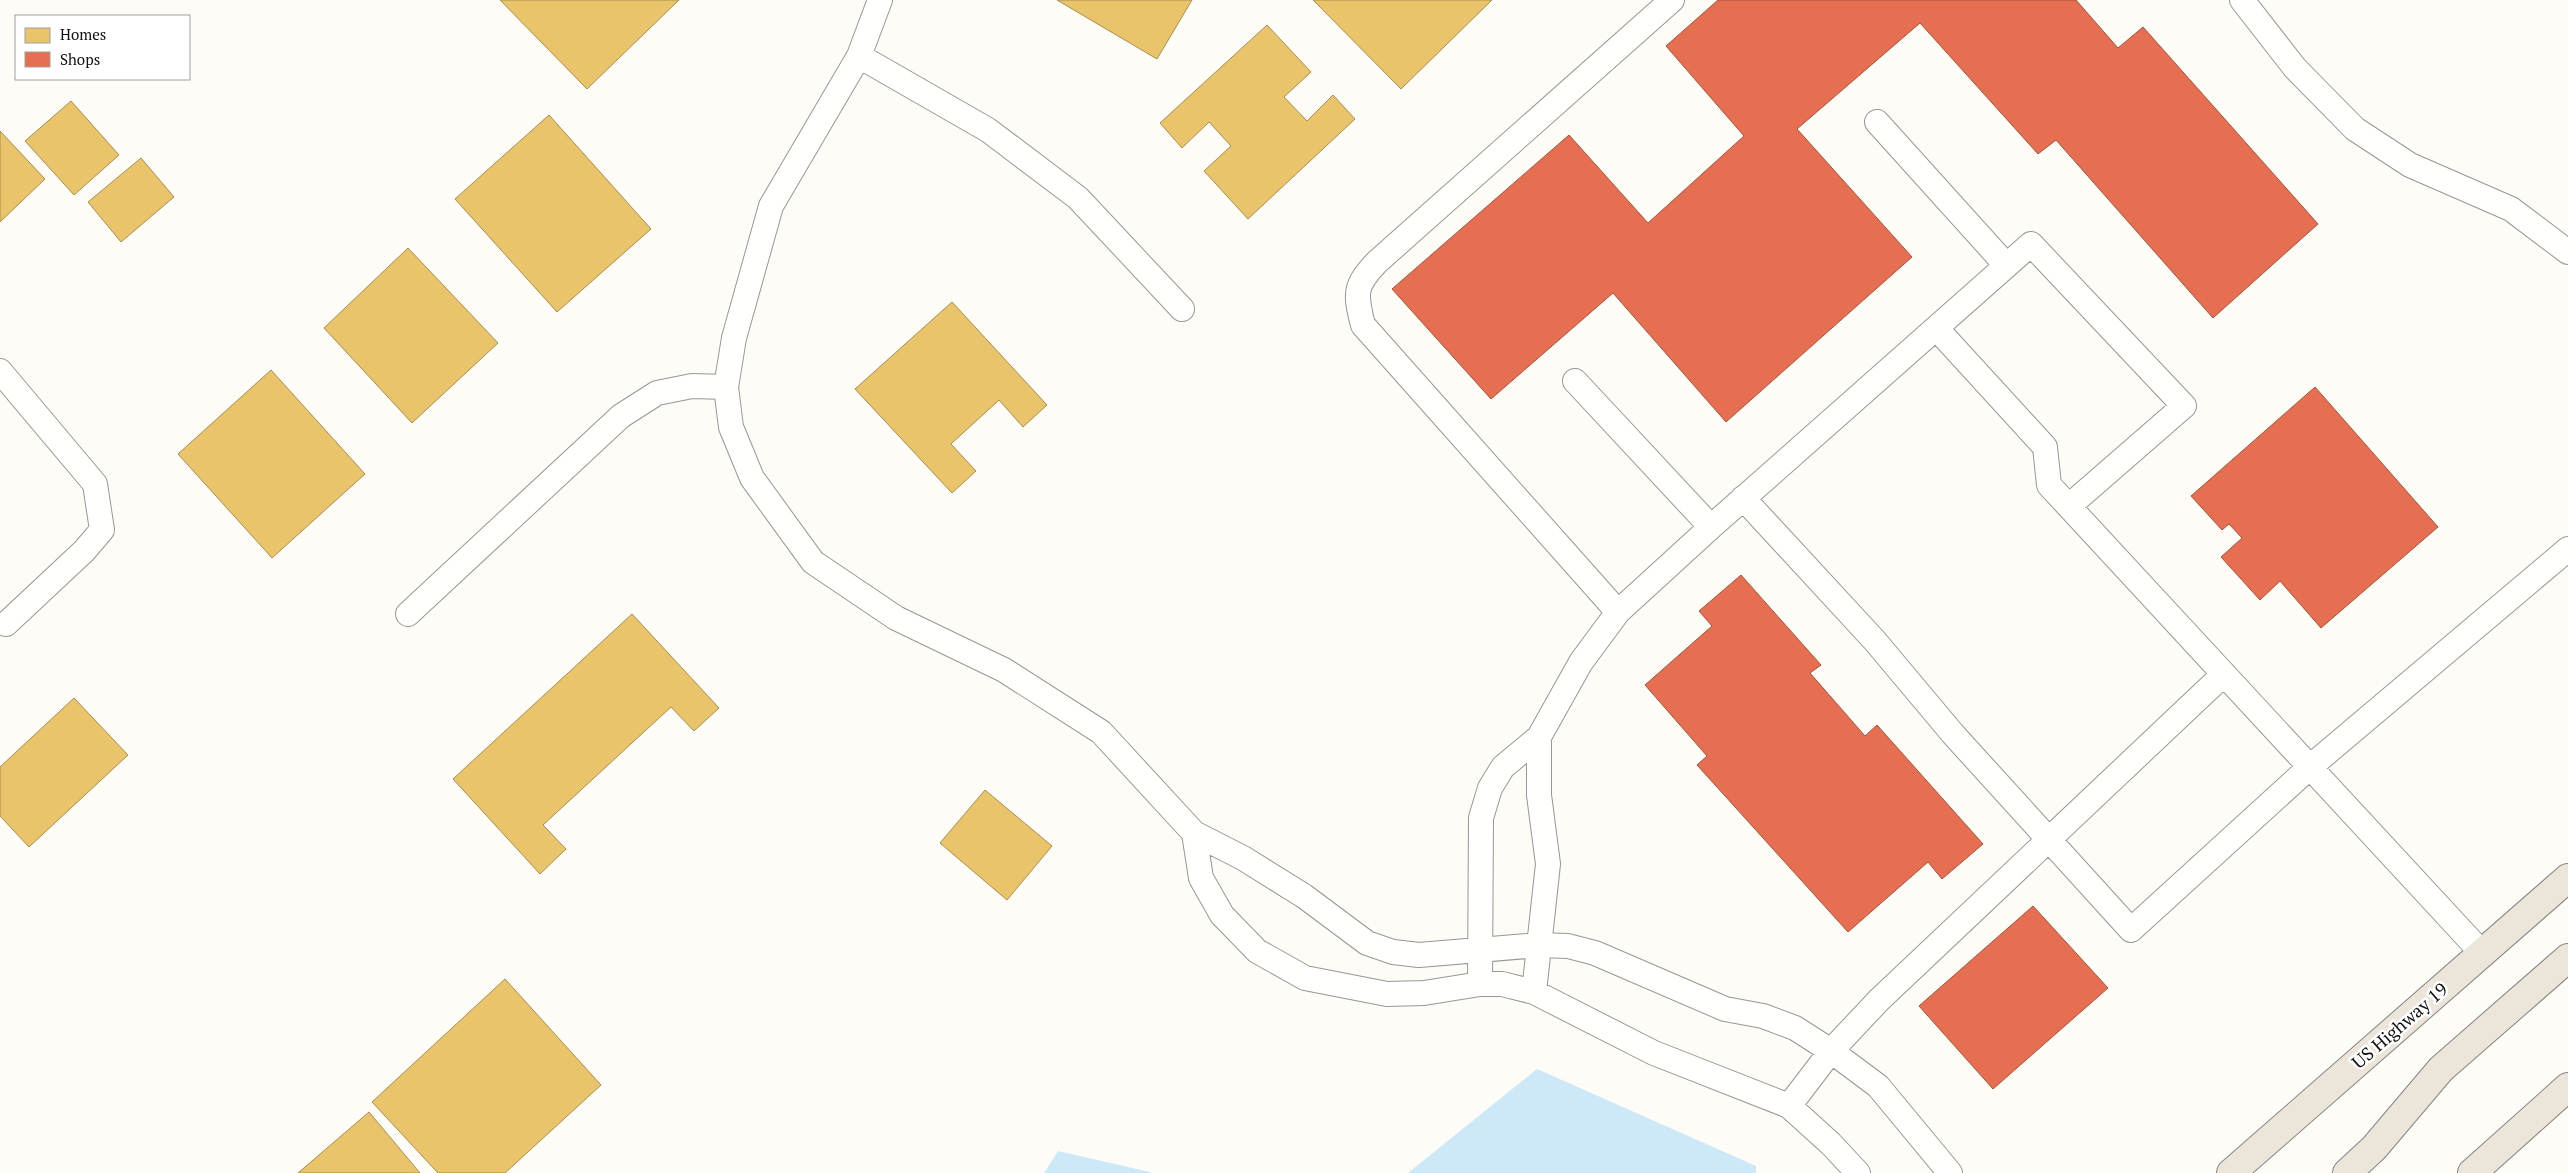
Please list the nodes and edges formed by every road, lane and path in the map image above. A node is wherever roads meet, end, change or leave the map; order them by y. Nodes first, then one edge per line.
1 (880, 0) edge
2 (1672, 0) edge
3 (2242, 0) edge
4 (859, 56) junction
5 (1877, 122) dead end
6 (2568, 252) edge
7 (2006, 265) junction
8 (1182, 309) dead end
9 (1937, 329) junction
10 (0, 371) edge
11 (1575, 381) dead end
12 (726, 387) junction
13 (1743, 498) junction
14 (2069, 506) junction
15 (1711, 527) junction
16 (2568, 549) edge
17 (1618, 612) junction
18 (408, 614) dead end
19 (6, 624) dead end
20 (2224, 674) junction
21 (1539, 737) junction
22 (2310, 768) junction
23 (1194, 833) junction
24 (2049, 838) junction
25 (2568, 878) edge
26 (1539, 944) junction
27 (1480, 950) junction
28 (2483, 954) junction
29 (2568, 958) edge
30 (1480, 984) junction
31 (1534, 992) junction
32 (1831, 1050) junction
33 (2568, 1087) edge
34 (1789, 1106) junction
35 (1858, 1173) edge
36 (1950, 1173) edge
37 (2231, 1173) edge
38 (2347, 1173) edge
39 (2472, 1173) edge

1 - 4 lane
2 - 17 lane
3 - 6 lane
4 - 8 lane
4 - 12 lane
5 - 7 lane
7 - 9 lane
7 - 14 lane
9 - 13 lane
9 - 14 lane
10 - 19 lane
11 - 15 lane
12 - 18 lane
12 - 23 lane
13 - 15 lane
13 - 24 lane
14 - 20 lane
15 - 17 lane
16 - 22 lane
17 - 21 lane
20 - 22 lane
20 - 24 lane
21 - 26 lane
21 - 27 lane
22 - 24 lane
22 - 28 lane
23 - 27 lane
23 - 30 lane
24 - 32 lane
25 - 28 highway, US Highway 19
26 - 27 lane
26 - 31 lane
26 - 32 lane
27 - 30 lane
28 - 37 highway, US Highway 19
29 - 38 highway
30 - 31 lane
31 - 34 lane
32 - 34 lane
32 - 36 lane
33 - 39 highway
34 - 35 lane

